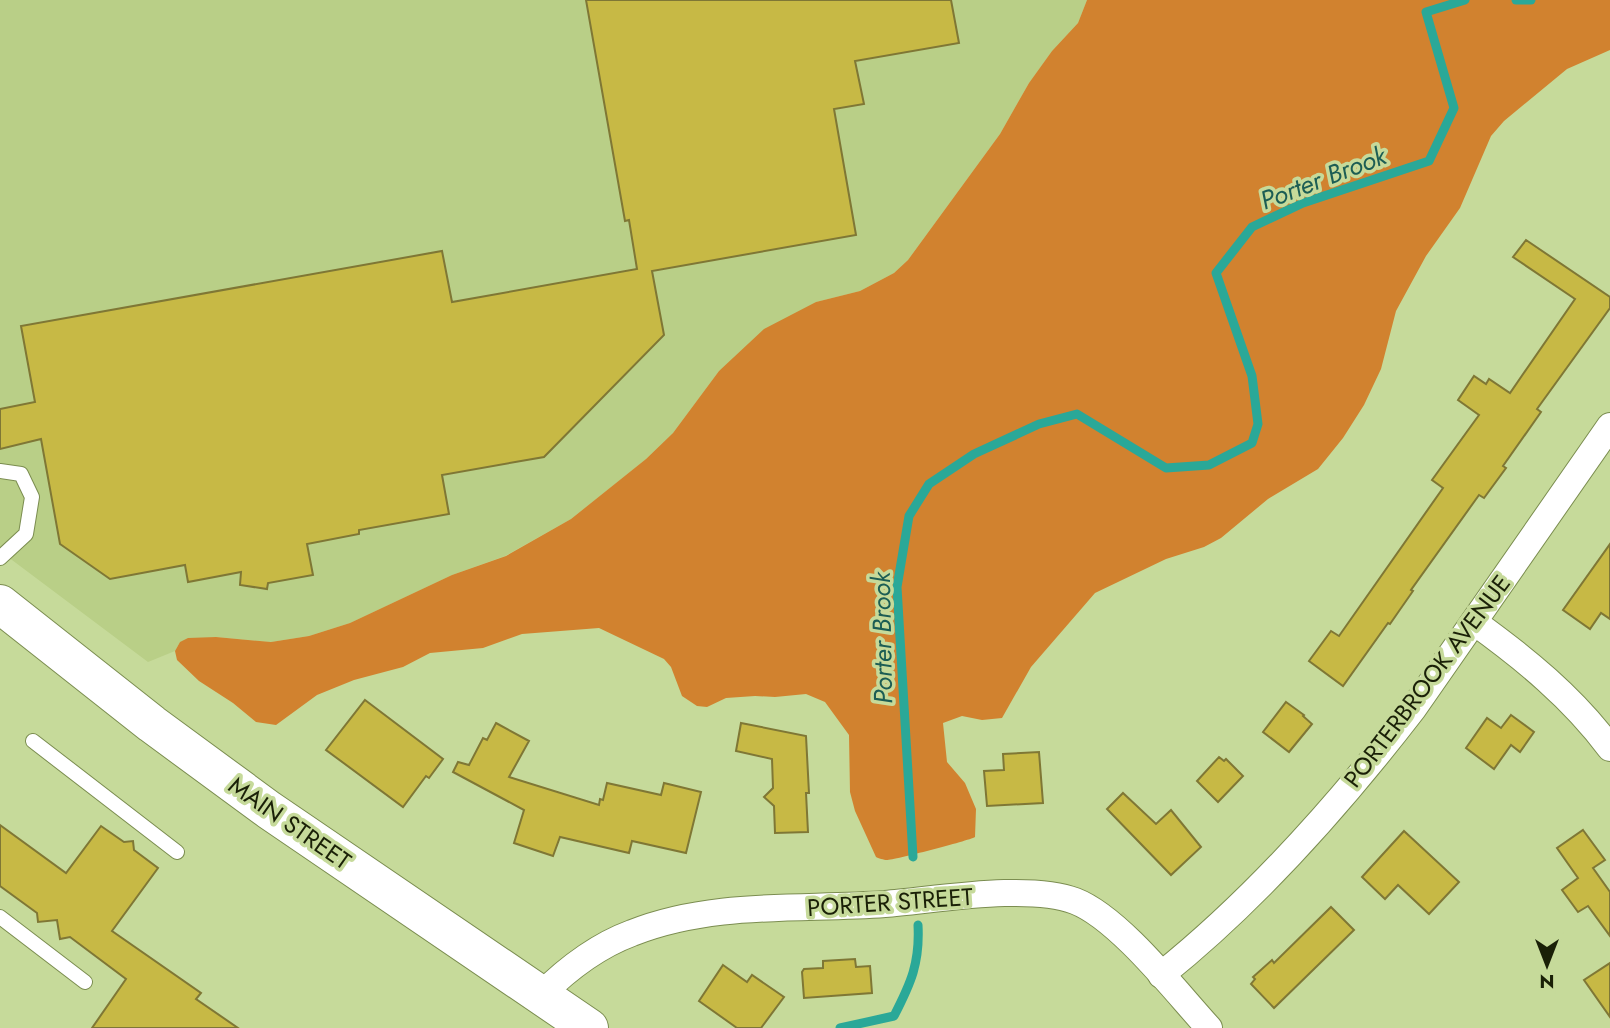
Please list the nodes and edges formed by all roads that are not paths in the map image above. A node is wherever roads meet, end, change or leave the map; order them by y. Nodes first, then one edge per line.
1 (1610, 426) edge
2 (0, 471) edge
3 (0, 558) edge
4 (0, 604) edge
5 (1474, 622) junction
6 (33, 741) dead end
7 (1610, 748) edge
8 (177, 852) dead end
9 (0, 917) edge
10 (1161, 975) junction
11 (85, 982) dead end
12 (541, 995) junction
13 (589, 1028) edge
14 (1209, 1028) edge

1 - 5 street, PORTERBROOK AVENUE
2 - 3 lane
4 - 12 main road, MAIN STREET
5 - 7 street
5 - 10 street, PORTERBROOK AVENUE
6 - 8 lane
9 - 11 lane
10 - 12 street, PORTER STREET
10 - 14 street, PORTER STREET
12 - 13 main road, MAIN STREET

